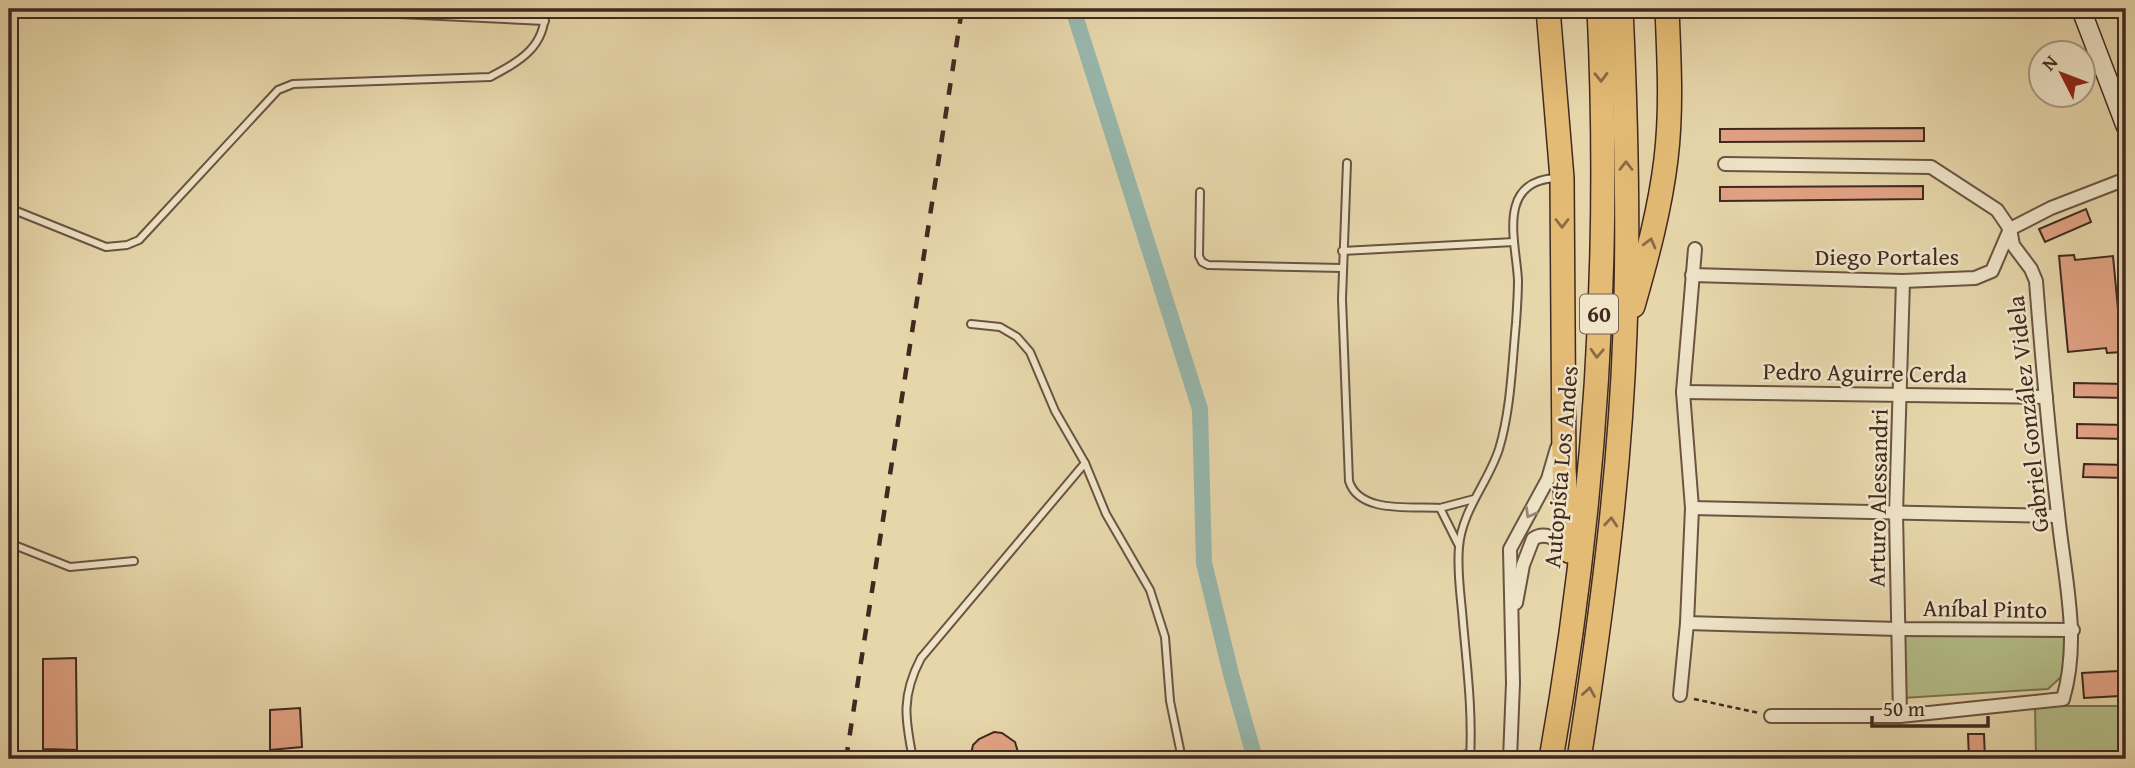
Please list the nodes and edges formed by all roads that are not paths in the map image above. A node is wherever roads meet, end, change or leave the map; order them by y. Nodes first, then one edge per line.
1 (545, 9) edge
2 (1548, 9) edge
3 (1599, 9) edge
4 (1621, 9) edge
5 (1667, 9) edge
6 (2081, 9) edge
7 (399, 14) dead end
8 (545, 21) junction
9 (2126, 127) edge
10 (1347, 163) dead end
11 (1725, 164) dead end
12 (1562, 178) junction
13 (2126, 179) edge
14 (1200, 192) dead end
15 (9, 208) edge
16 (2010, 229) junction
17 (1514, 242) junction
18 (1695, 248) dead end
19 (1342, 251) junction
20 (1342, 268) junction
21 (1692, 275) junction
22 (1903, 281) junction
23 (971, 324) dead end
24 (1625, 332) junction
25 (1683, 392) junction
26 (1900, 394) junction
27 (2046, 397) junction
28 (1563, 427) junction
29 (1085, 463) junction
30 (1474, 499) junction
31 (1440, 508) junction
32 (1692, 508) junction
33 (1896, 513) junction
34 (2058, 516) junction
35 (9, 543) edge
36 (1459, 546) junction
37 (1569, 549) junction
38 (134, 561) dead end
39 (1574, 618) junction
40 (1687, 623) junction
41 (1898, 629) junction
42 (2073, 631) junction
43 (1511, 635) junction
44 (1681, 695) road end
45 (1771, 716) road end
46 (1900, 716) junction
47 (1470, 756) edge
48 (912, 759) edge
49 (1182, 759) edge
50 (1446, 759) edge
51 (1510, 759) edge
52 (1551, 759) edge
53 (1579, 759) edge

1 - 8 lane
2 - 12 highway
3 -> 39 highway, Autopista Los Andes / 60
24 -> 4 highway, 60
24 -> 5 highway
6 - 9 main road
7 - 8 lane
8 - 15 lane
10 - 19 lane
11 - 16 street, Gabriel González Videla
12 - 17 lane
12 -> 28 highway
13 - 16 street
14 - 20 lane
16 - 22 street, Diego Portales
16 - 27 street, Gabriel González Videla
17 - 19 lane
17 - 30 lane
18 - 21 street
19 - 20 lane
20 - 31 lane
21 - 22 street, Diego Portales
21 - 25 street
22 - 26 street, Arturo Alessandri
23 - 29 lane
53 -> 24 highway, 60
25 - 26 street, Pedro Aguirre Cerda
25 - 32 street
26 - 27 street, Pedro Aguirre Cerda
26 - 33 street, Arturo Alessandri
27 - 34 street, Gabriel González Videla
28 - 37 highway
28 -> 43 street
29 - 48 lane
29 - 49 lane
30 - 31 lane
30 - 36 lane
31 - 36 lane
32 - 33 street
32 - 40 street
33 - 34 street
33 - 41 street, Arturo Alessandri
34 - 42 street, Gabriel González Videla
35 - 38 lane
36 - 47 lane
37 - 39 highway
37 - 43 street
39 - 52 highway, Autopista Los Andes / 60
40 - 41 street, Aníbal Pinto
40 - 44 street
41 - 42 street, Aníbal Pinto
41 - 46 street, Arturo Alessandri
42 - 46 street, Gabriel González Videla
43 - 51 street
45 - 46 street
47 - 50 lane

